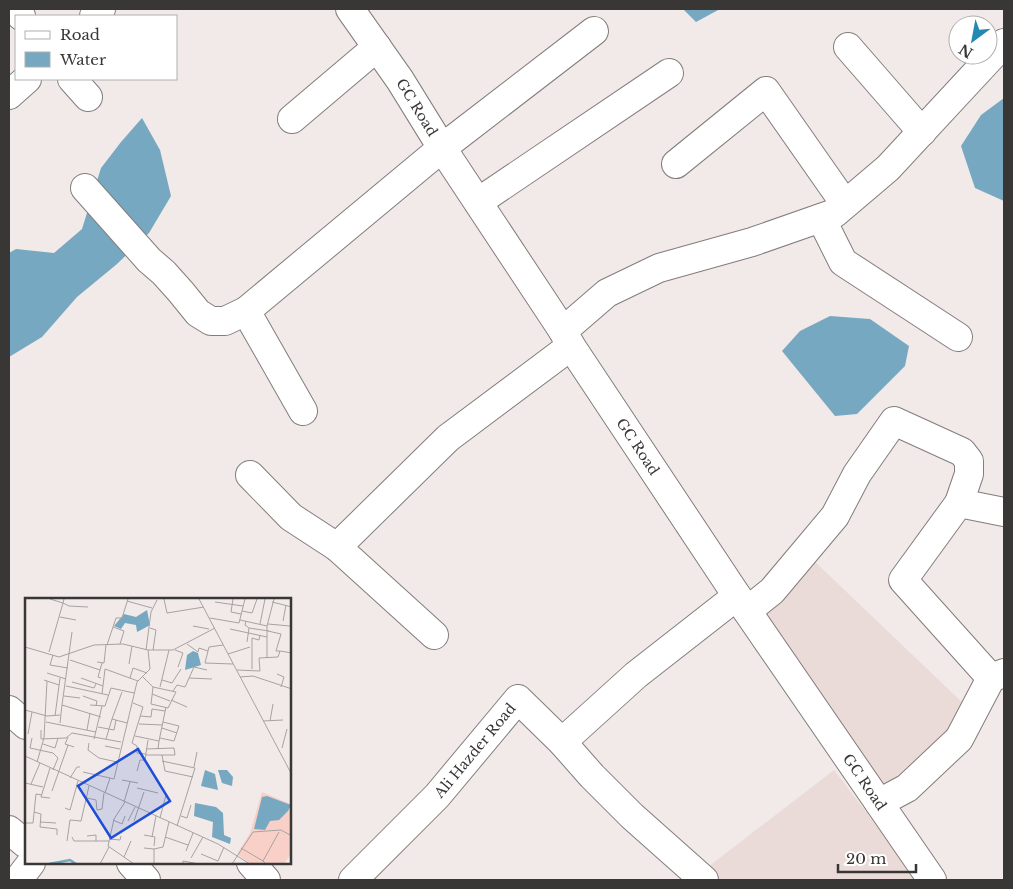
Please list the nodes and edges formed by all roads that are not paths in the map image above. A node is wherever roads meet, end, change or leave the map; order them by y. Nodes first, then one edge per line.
1 (350, 9) edge
2 (594, 31) dead end
3 (1004, 43) edge
4 (377, 47) junction
5 (848, 48) dead end
6 (669, 73) dead end
7 (27, 80) edge
8 (9, 95) edge
9 (292, 119) dead end
10 (922, 132) junction
11 (442, 148) junction
12 (676, 164) dead end
13 (85, 188) dead end
14 (478, 202) junction
15 (845, 204) junction
16 (821, 218) junction
17 (246, 311) junction
18 (958, 337) dead end
19 (567, 338) junction
20 (303, 410) dead end
21 (250, 475) dead end
22 (958, 503) junction
23 (1004, 512) edge
24 (337, 548) junction
25 (742, 604) junction
26 (434, 635) dead end
27 (998, 676) edge
28 (9, 710) edge
29 (25, 724) edge
30 (562, 742) junction
31 (879, 803) junction
32 (9, 830) edge
33 (25, 843) edge
34 (30, 864) edge
35 (132, 864) edge
36 (252, 864) edge
37 (18, 880) edge
38 (146, 880) edge
39 (266, 880) edge
40 (353, 880) edge
41 (704, 880) edge
42 (932, 880) edge

1 - 4 street, GC Road
2 - 11 street
3 - 10 street
4 - 9 street
4 - 11 street, GC Road
5 - 10 street
6 - 14 street
7 - 8 street
10 - 15 street
11 - 14 street, GC Road
11 - 17 street
12 - 15 street
13 - 17 street
14 - 19 street, GC Road
15 - 16 street
16 - 18 street
16 - 19 street
17 - 20 street
19 - 24 street
19 - 25 street, GC Road
21 - 24 street
22 - 23 street
22 - 25 street
22 - 27 street
24 - 26 street
25 - 30 street
25 - 31 street, GC Road
27 - 31 street
28 - 29 street
30 - 40 street, Ali Hazder Road
30 - 41 street
31 - 42 street, GC Road
32 - 33 street
34 - 37 street
35 - 38 street
36 - 39 street

